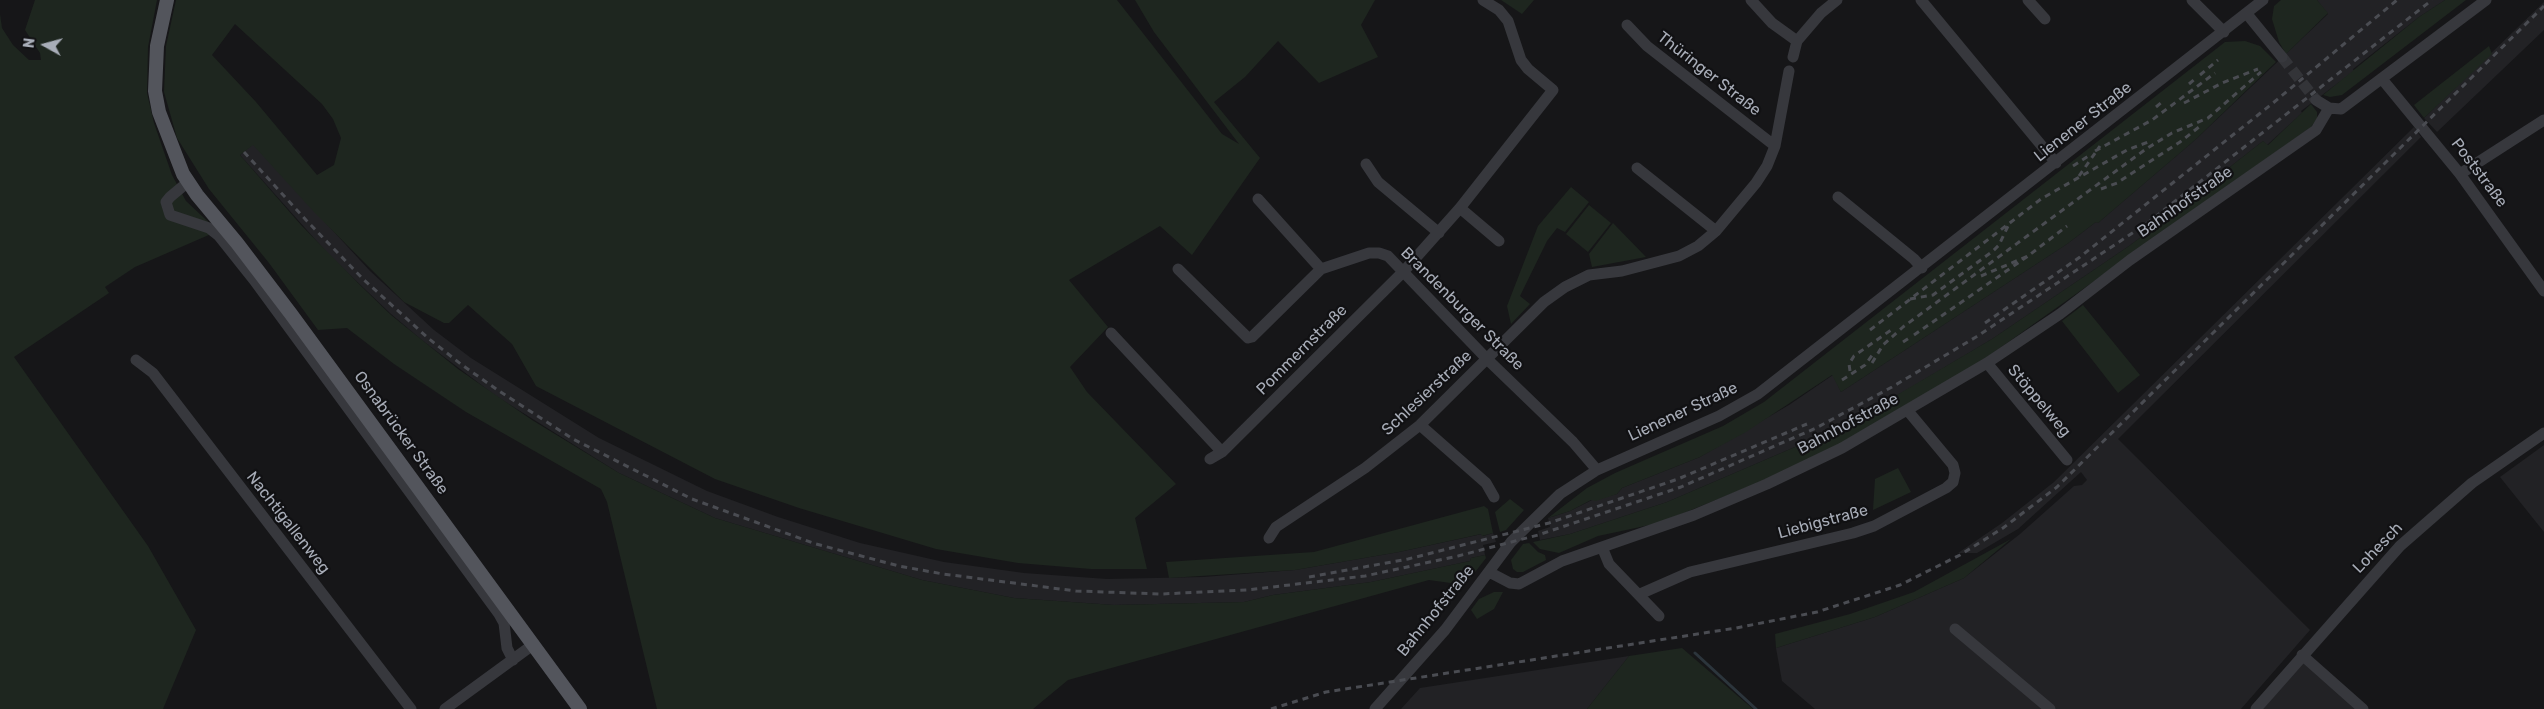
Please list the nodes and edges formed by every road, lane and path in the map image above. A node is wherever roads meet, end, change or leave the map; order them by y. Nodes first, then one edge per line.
1 (167, 0) edge
2 (1483, 0) edge
3 (1751, 0) edge
4 (1837, 0) edge
5 (1921, 0) edge
6 (2192, 0) edge
7 (2263, 0) edge
8 (2486, 0) edge
9 (2034, 2) edge
10 (2247, 14) junction
11 (2046, 19) dead end
12 (1627, 26) dead end
13 (2224, 32) junction
14 (1797, 40) junction
15 (1793, 57) dead end
16 (2282, 57) tunnel mouth
17 (1790, 71) dead end
18 (2382, 78) junction
19 (2316, 100) tunnel mouth
20 (2329, 108) junction
21 (2544, 120) edge
22 (1775, 146) junction
23 (2056, 163) junction
24 (1366, 164) dead end
25 (1637, 168) dead end
26 (2460, 174) junction
27 (188, 182) junction
28 (1838, 197) dead end
29 (1258, 199) dead end
30 (1460, 208) junction
31 (1716, 231) junction
32 (1438, 233) junction
33 (1500, 241) dead end
34 (1922, 268) junction
35 (1178, 269) dead end
36 (1320, 269) junction
37 (1404, 271) junction
38 (2544, 291) edge
39 (1111, 334) dead end
40 (1487, 359) junction
41 (136, 360) dead end
42 (1987, 363) junction
43 (1908, 411) junction
44 (1420, 425) junction
45 (2544, 433) edge
46 (1222, 452) junction
47 (1210, 459) dead end
48 (2067, 460) dead end
49 (1597, 470) junction
50 (1494, 497) dead end
51 (1269, 538) dead end
52 (1602, 547) junction
53 (1489, 572) junction
54 (1640, 594) junction
55 (1659, 616) dead end
56 (1955, 629) dead end
57 (534, 644) junction
58 (2302, 655) junction
59 (513, 660) junction
60 (411, 709) edge
61 (445, 709) edge
62 (580, 709) edge
63 (1375, 709) edge
64 (2050, 709) edge
65 (2256, 709) edge
66 (2363, 709) edge

1 - 27 main road, Osnabrücker Straße
2 - 30 street, Pommernstraße
3 - 14 street
4 - 14 street
5 - 23 street
6 - 13 street
7 - 10 street, Lienener Straße
8 - 18 street
9 - 11 street
10 - 13 street, Lienener Straße
10 - 16 street
12 - 22 street, Thüringer Straße
13 - 23 street, Lienener Straße
14 - 15 street
17 - 22 street, Schlesierstraße
18 - 20 street
18 - 26 street, Poststraße
19 - 20 street
20 - 42 street, Bahnhofstraße
21 - 26 street
22 - 31 street, Schlesierstraße
23 - 34 street, Lienener Straße
24 - 32 street
25 - 31 street
26 - 38 street, Poststraße
27 - 57 main road, Osnabrücker Straße
27 - 59 street, Osnabrücker Straße
28 - 34 street
29 - 36 street
30 - 32 street, Pommernstraße
30 - 33 street
31 - 40 street, Schlesierstraße
32 - 37 street, Pommernstraße
34 - 49 street, Lienener Straße
35 - 36 street, Brandenburger Straße
36 - 37 street, Brandenburger Straße
37 - 40 street, Brandenburger Straße
37 - 46 street, Pommernstraße
39 - 46 street
40 - 44 street, Schlesierstraße
40 - 49 street, Brandenburger Straße
41 - 60 street, Nachtigallenweg
42 - 43 street, Bahnhofstraße
42 - 48 street, Stöppelweg
43 - 52 street, Bahnhofstraße
43 - 54 street, Liebigstraße
44 - 50 street
44 - 51 street, Schlesierstraße
45 - 58 street, Lohesch
46 - 47 street, Pommernstraße
49 - 53 street, Lienener Straße
52 - 53 street, Bahnhofstraße
52 - 54 street
53 - 63 street, Bahnhofstraße
54 - 55 street
56 - 64 street
57 - 59 street
57 - 62 main road, Osnabrücker Straße
58 - 65 street, Lohesch
58 - 66 street
59 - 61 street

